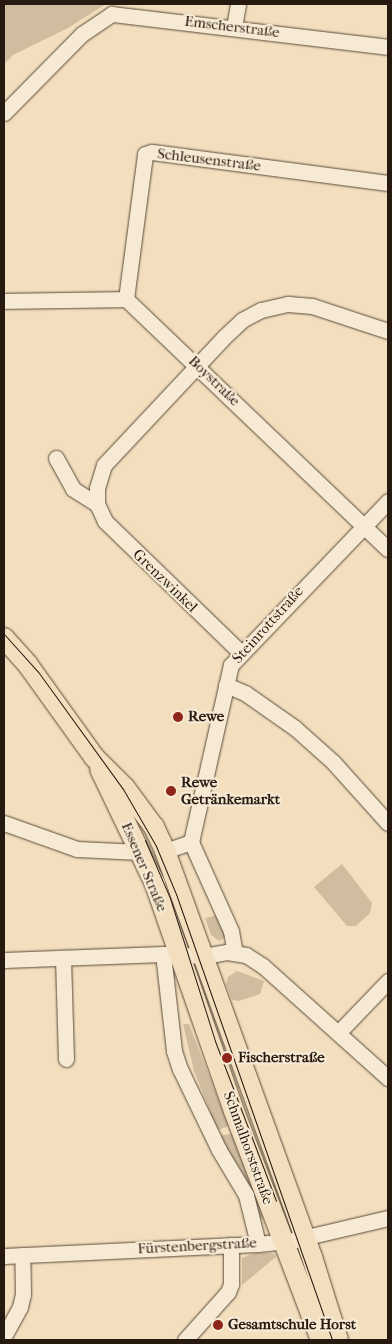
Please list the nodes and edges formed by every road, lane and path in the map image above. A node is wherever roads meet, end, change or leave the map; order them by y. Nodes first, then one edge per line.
1 (238, 4) edge
2 (234, 27) junction
3 (388, 47) edge
4 (4, 113) edge
5 (388, 183) edge
6 (126, 300) junction
7 (4, 301) edge
8 (388, 331) edge
9 (198, 366) junction
10 (56, 458) dead end
11 (388, 501) edge
12 (97, 504) junction
13 (363, 524) junction
14 (388, 549) edge
15 (4, 638) edge
16 (240, 652) junction
17 (226, 685) junction
18 (94, 757) junction
19 (4, 823) edge
20 (388, 823) edge
21 (191, 842) junction
22 (165, 851) junction
23 (140, 852) junction
24 (235, 953) junction
25 (170, 955) junction
26 (204, 956) junction
27 (63, 958) junction
28 (4, 960) edge
29 (388, 981) edge
30 (338, 1033) junction
31 (66, 1059) dead end
32 (388, 1078) edge
33 (388, 1218) edge
34 (304, 1237) junction
35 (283, 1241) junction
36 (258, 1244) junction
37 (231, 1245) junction
38 (4, 1256) edge
39 (22, 1256) junction
40 (4, 1336) edge
41 (185, 1340) edge
42 (321, 1340) edge
43 (338, 1340) edge

1 - 2 street
2 - 3 street, Emscherstraße
2 - 4 street, Emscherstraße
5 - 6 street, Schleusenstraße
6 - 7 street
6 - 9 street, Boystraße
8 - 9 street
9 - 12 street
9 - 13 street, Boystraße
10 - 12 street, Grenzwinkel
11 - 13 street, Steinrottstraße
12 - 16 street, Grenzwinkel
13 - 14 street, Boystraße
13 - 16 street, Steinrottstraße
15 - 18 main road, Essener Straße
16 - 17 street, Steinrottstraße
17 - 20 street
17 - 21 street, Steinrottstraße
18 - 22 main road, Essener Straße
18 - 23 main road, Essener Straße
19 - 23 street
21 - 22 street
21 - 24 street
22 - 26 main road, Essener Straße
23 - 25 main road, Essener Straße
24 - 26 street
24 - 30 street
25 - 26 street
25 - 27 street
25 - 35 main road, Schmalhorststraße
25 - 36 street, Schmalhorststraße
26 - 34 main road, Schmalhorststraße
27 - 28 street
27 - 31 street
29 - 30 street
30 - 32 street
33 - 34 street, Fürstenbergstraße
34 - 35 street, Fürstenbergstraße
34 - 43 main road, Schmalhorststraße
35 - 36 street, Fürstenbergstraße
35 - 42 main road, Schmalhorststraße
36 - 37 street, Fürstenbergstraße
37 - 39 street, Fürstenbergstraße
37 - 41 street
38 - 39 street, Fürstenbergstraße
39 - 40 street

